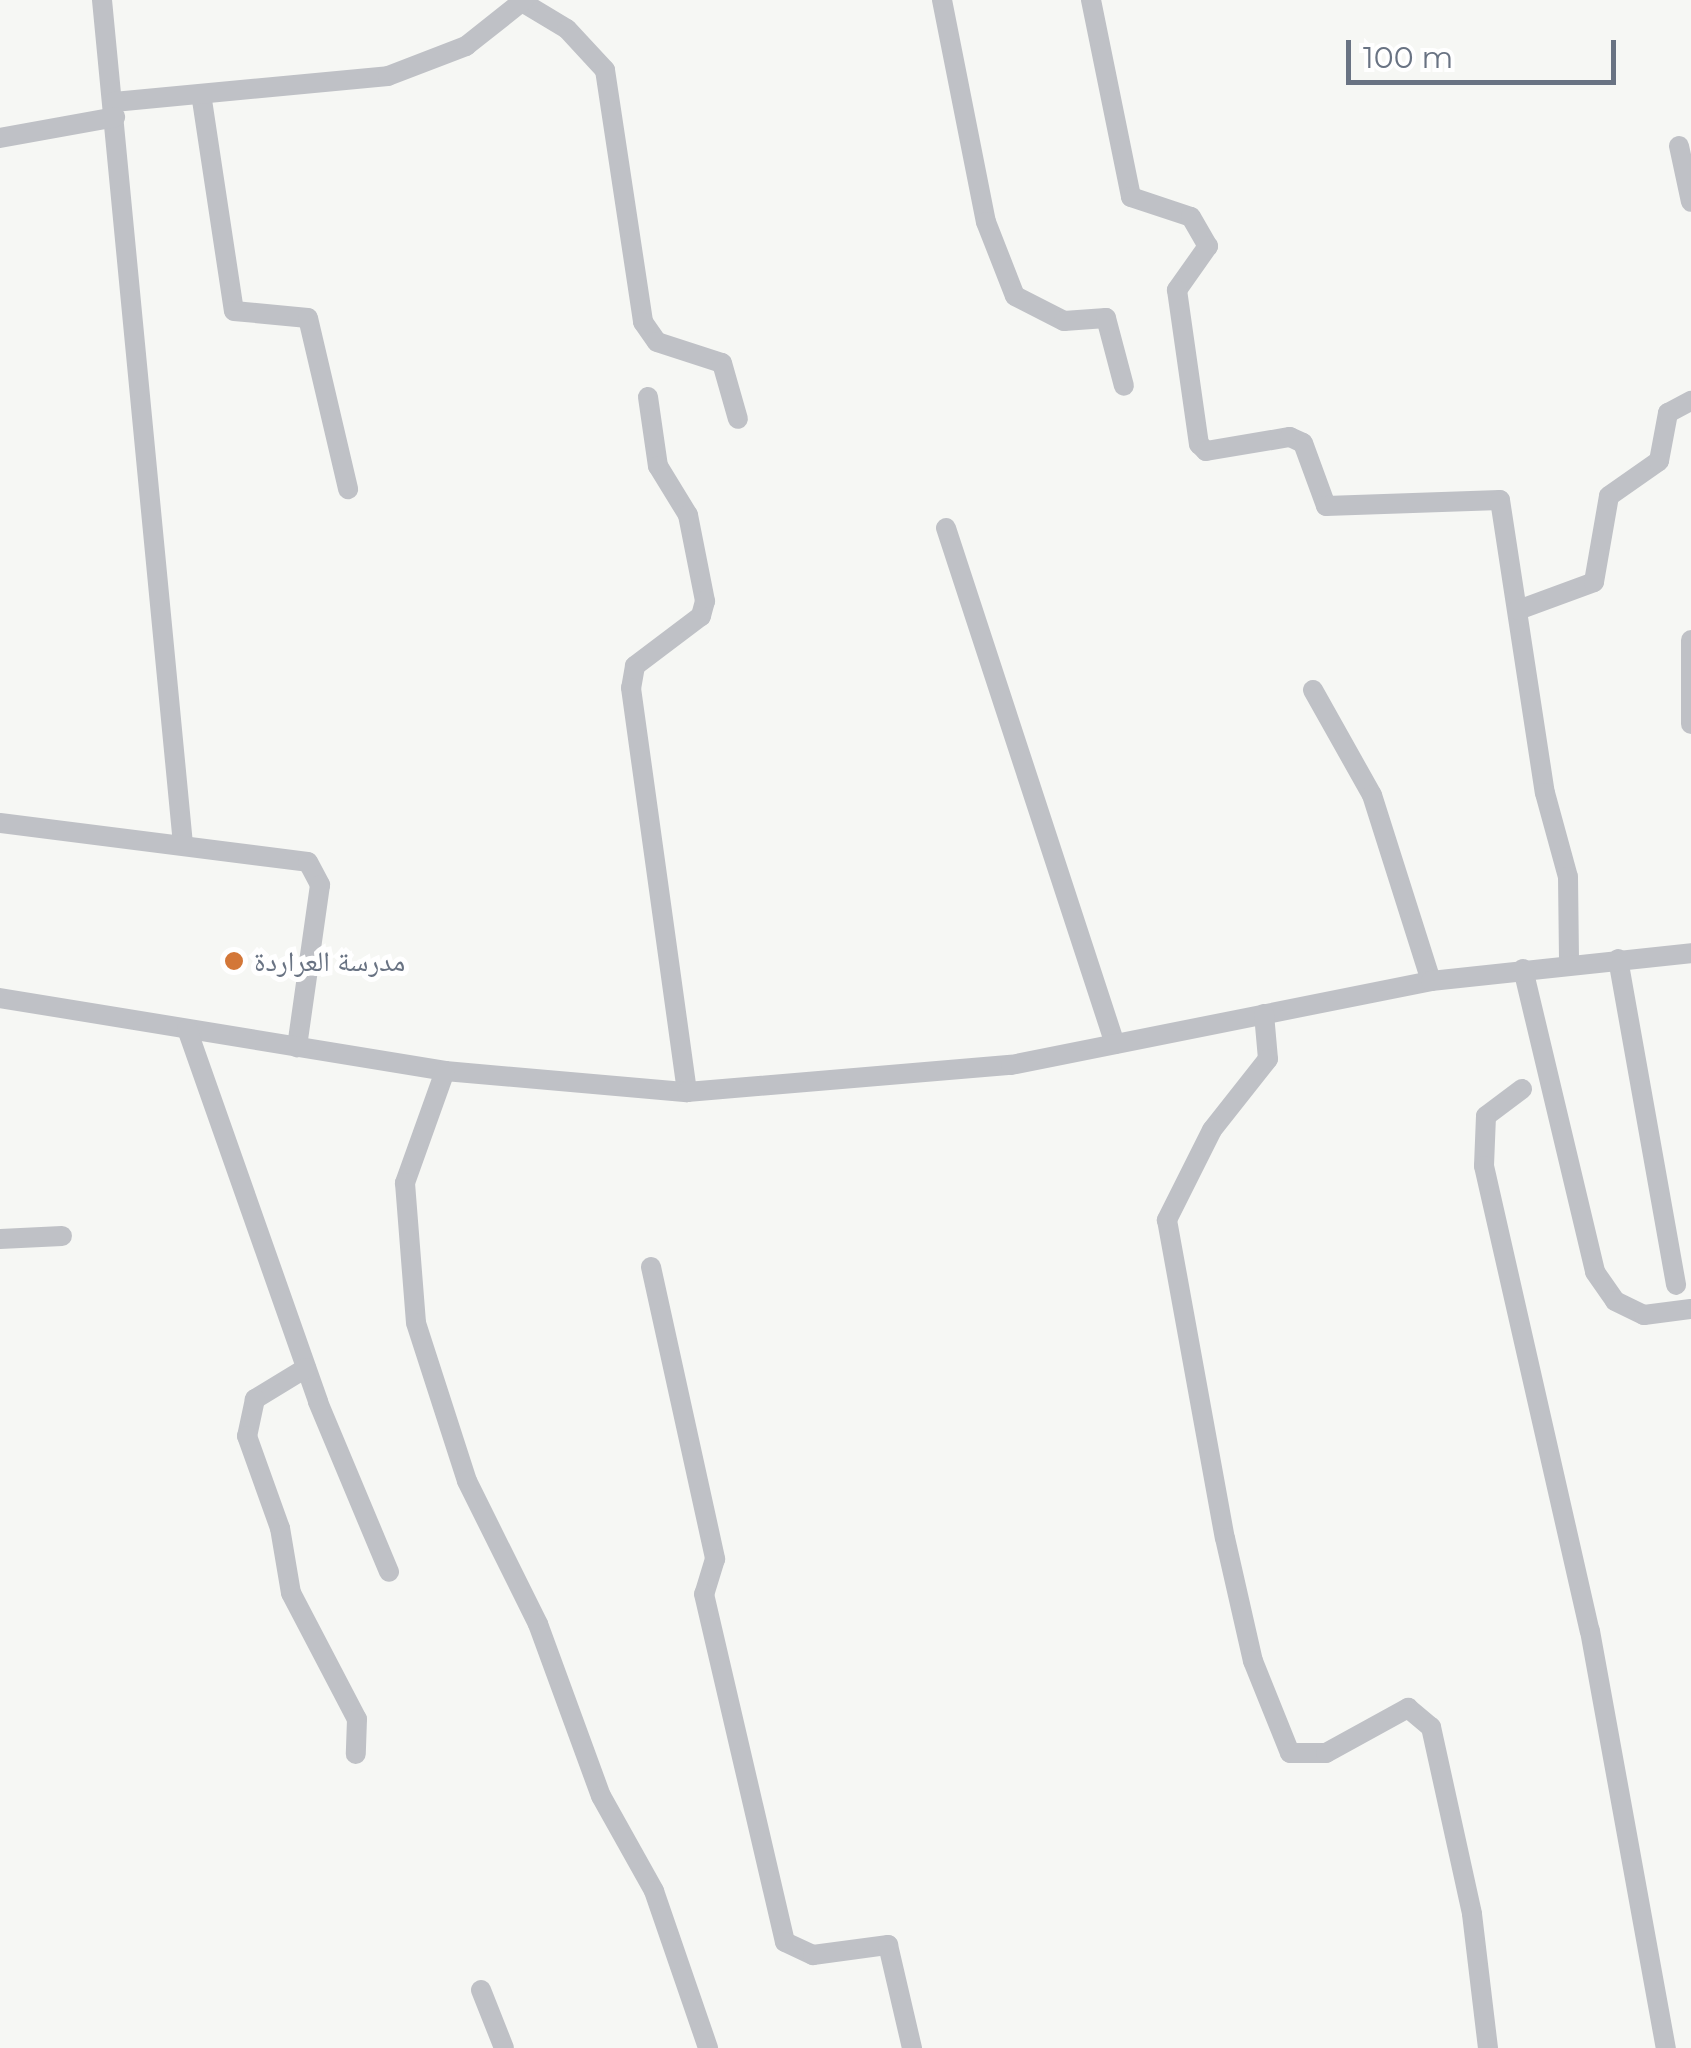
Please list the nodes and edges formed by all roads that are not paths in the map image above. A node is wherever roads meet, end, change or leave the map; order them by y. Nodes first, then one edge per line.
1 (102, 0) edge
2 (942, 0) edge
3 (1091, 0) edge
4 (523, 1) edge
5 (202, 100) junction
6 (115, 110) junction
7 (0, 138) edge
8 (1679, 146) dead end
9 (1691, 202) edge
10 (1124, 386) dead end
11 (648, 397) dead end
12 (1691, 401) edge
13 (738, 419) dead end
14 (348, 489) dead end
15 (946, 528) dead end
16 (1518, 610) junction
17 (1691, 640) edge
18 (1313, 690) dead end
19 (1691, 724) edge
20 (0, 824) edge
21 (183, 846) junction
22 (1691, 954) edge
23 (1618, 959) junction
24 (1569, 964) junction
25 (1523, 969) junction
26 (1431, 981) junction
27 (0, 998) edge
28 (1264, 1014) junction
29 (187, 1029) junction
30 (1115, 1044) junction
31 (296, 1047) junction
32 (445, 1072) junction
33 (1522, 1088) dead end
34 (687, 1092) junction
35 (62, 1236) dead end
36 (0, 1239) edge
37 (651, 1267) dead end
38 (1676, 1284) dead end
39 (1691, 1309) edge
40 (306, 1368) junction
41 (389, 1572) dead end
42 (356, 1754) dead end
43 (481, 1990) dead end
44 (504, 2048) edge
45 (708, 2048) edge
46 (912, 2048) edge
47 (1488, 2048) edge
48 (1666, 2048) edge

1 - 6 street
2 - 10 street
3 - 16 street
4 - 5 street
4 - 13 street
5 - 6 street
5 - 14 street
6 - 7 street
6 - 21 street
8 - 9 street
11 - 34 street
12 - 16 street
15 - 30 street
16 - 24 street
17 - 19 street
18 - 26 street
20 - 21 street
21 - 31 street
22 - 23 street
23 - 24 street
23 - 38 street
24 - 25 street
25 - 26 street
25 - 39 street
26 - 28 street
27 - 29 street
28 - 30 street
28 - 47 street
29 - 31 street
29 - 40 street
30 - 34 street
31 - 32 street
32 - 34 street
32 - 45 street
33 - 48 street
35 - 36 street
37 - 46 street
40 - 41 street
40 - 42 street
43 - 44 street

